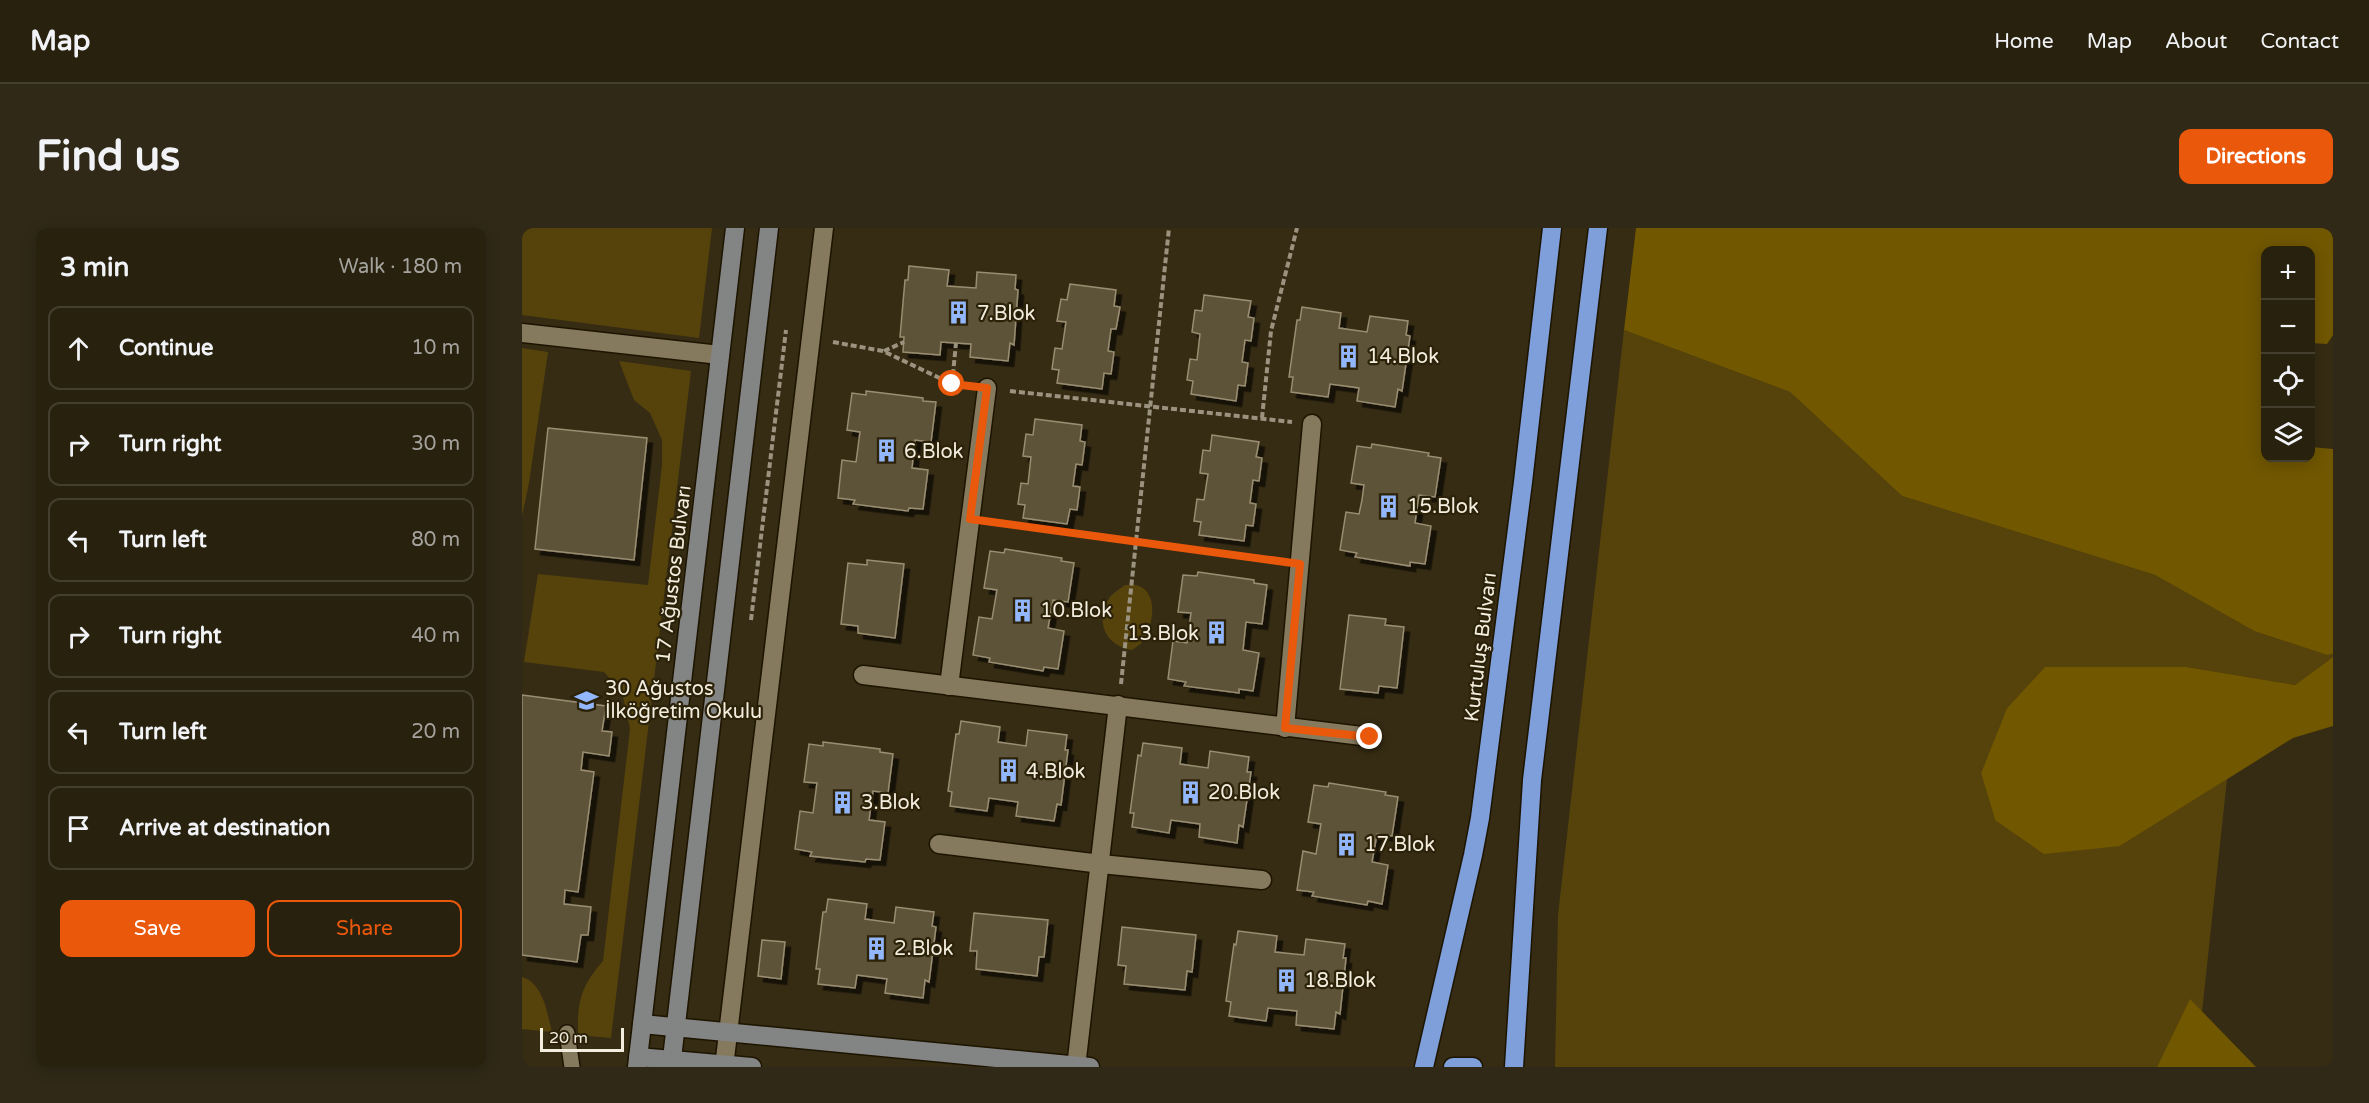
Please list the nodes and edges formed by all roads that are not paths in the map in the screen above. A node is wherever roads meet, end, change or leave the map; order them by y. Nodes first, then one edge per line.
1 (735, 228) edge
2 (769, 228) edge
3 (824, 228) edge
4 (1552, 228) edge
5 (1599, 228) edge
6 (522, 333) edge
7 (720, 356) junction
8 (987, 388) road end
9 (1312, 424) dead end
10 (863, 675) dead end
11 (949, 686) junction
12 (1118, 705) junction
13 (1285, 728) junction
14 (1370, 737) dead end
15 (939, 844) dead end
16 (1101, 864) junction
17 (1262, 880) dead end
18 (642, 1024) junction
19 (676, 1027) junction
20 (729, 1032) junction
21 (567, 1033) dead end
22 (637, 1062) edge
23 (671, 1064) edge
24 (725, 1066) edge
25 (573, 1067) edge
26 (752, 1067) edge
27 (1080, 1067) edge
28 (1424, 1067) edge
29 (1453, 1067) edge
30 (1473, 1067) edge
31 (1514, 1067) edge

1 - 7 main road, 17 Ağustos Bulvarı
2 - 19 main road
3 - 20 street
4 - 28 highway, Kurtuluş Bulvarı
5 - 31 highway
6 - 7 street
7 - 18 main road, 17 Ağustos Bulvarı
8 - 11 street
9 - 13 street
10 - 11 street
11 - 12 street
12 - 13 street
12 - 16 street
13 - 14 street
15 - 16 street
16 - 17 street
16 - 27 street
18 - 19 main road
18 - 22 main road, 17 Ağustos Bulvarı
19 - 20 main road
19 - 23 main road
20 - 24 street
20 - 27 main road
21 - 25 lane
22 - 23 main road
23 - 24 main road
24 - 26 main road
29 - 30 highway

